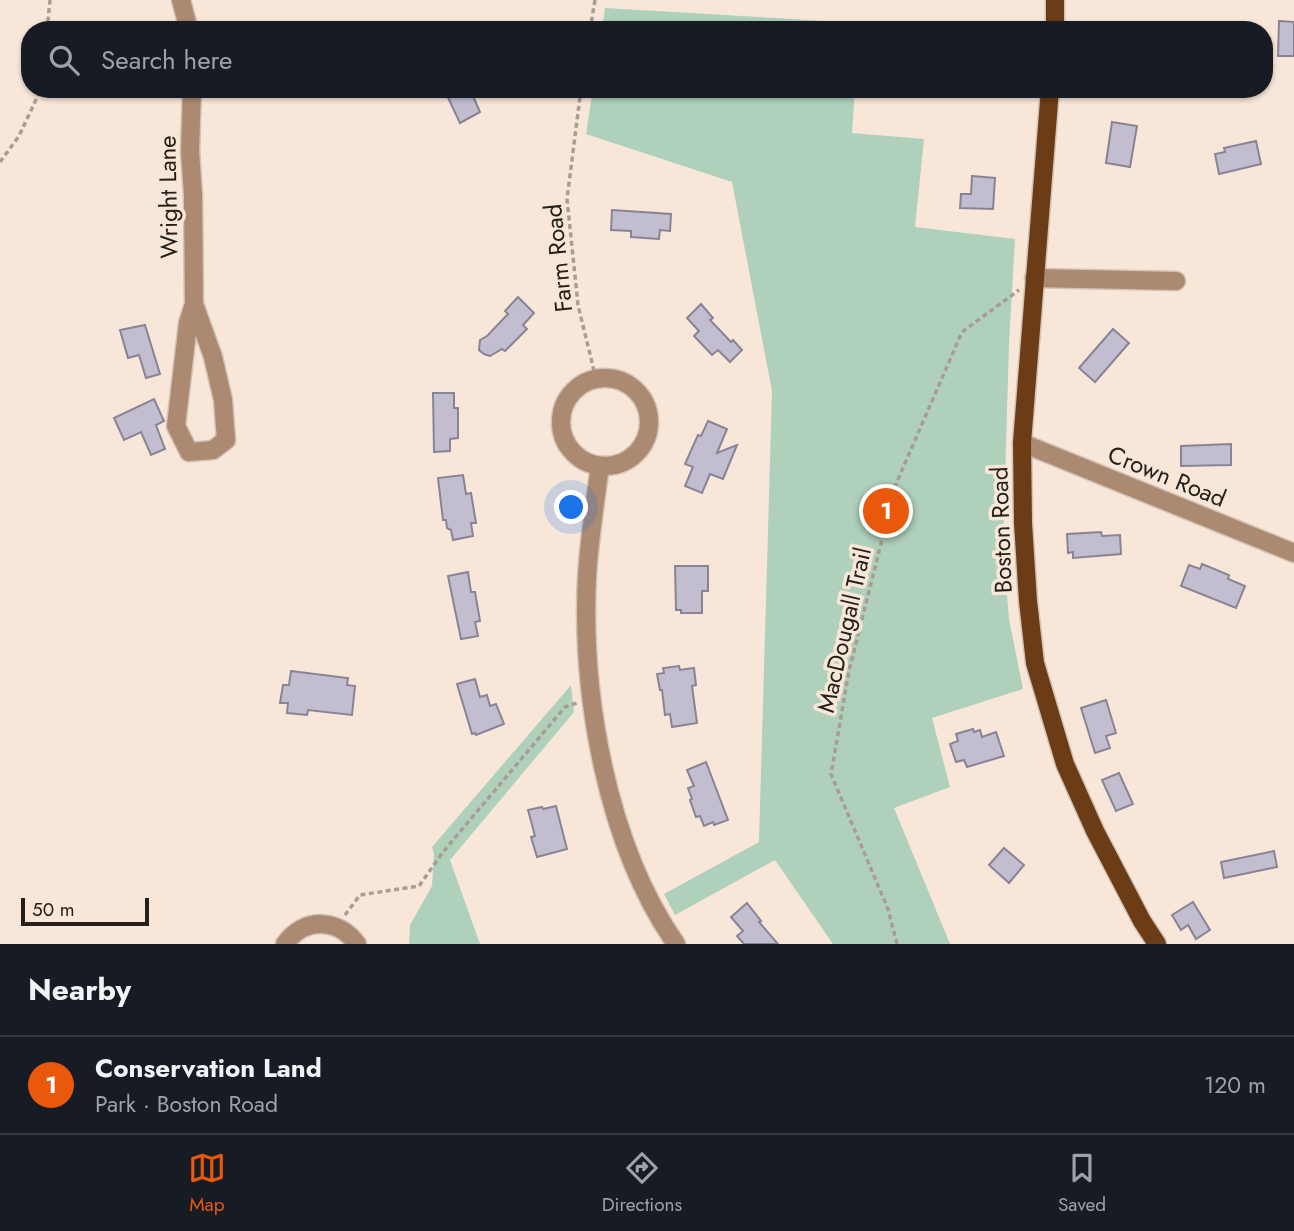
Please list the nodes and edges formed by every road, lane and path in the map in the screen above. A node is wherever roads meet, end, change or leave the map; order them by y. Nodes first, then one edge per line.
1 (50, 0) edge
2 (181, 0) edge
3 (595, 0) edge
4 (1055, 0) edge
5 (48, 21) edge
6 (187, 21) edge
7 (592, 21) edge
8 (1055, 21) edge
9 (37, 98) edge
10 (192, 98) edge
11 (580, 98) edge
12 (1049, 98) edge
13 (0, 162) edge
14 (1034, 278) junction
15 (1176, 281) dead end
16 (194, 304) junction
17 (596, 379) junction
18 (1022, 443) junction
19 (600, 466) junction
20 (1294, 553) edge
21 (592, 696) junction
22 (337, 927) junction
23 (285, 944) edge
24 (357, 944) edge
25 (676, 944) edge
26 (897, 944) edge
27 (1157, 944) edge

1 - 5 path
2 - 6 street
3 - 7 path
4 - 8 main road
9 - 13 path
10 - 16 street, Wright Lane
11 - 17 path, Farm Road
12 - 14 main road, Boston Road
14 - 15 street
14 - 18 main road, Boston Road
14 - 26 path, MacDougall Trail
16 - 16 street, Wright Lane
17 - 19 street
17 - 19 street
18 - 20 street, Crown Road
18 - 27 main road, Boston Road
19 - 21 street
21 - 22 path
21 - 25 street
22 - 23 street
22 - 24 street

